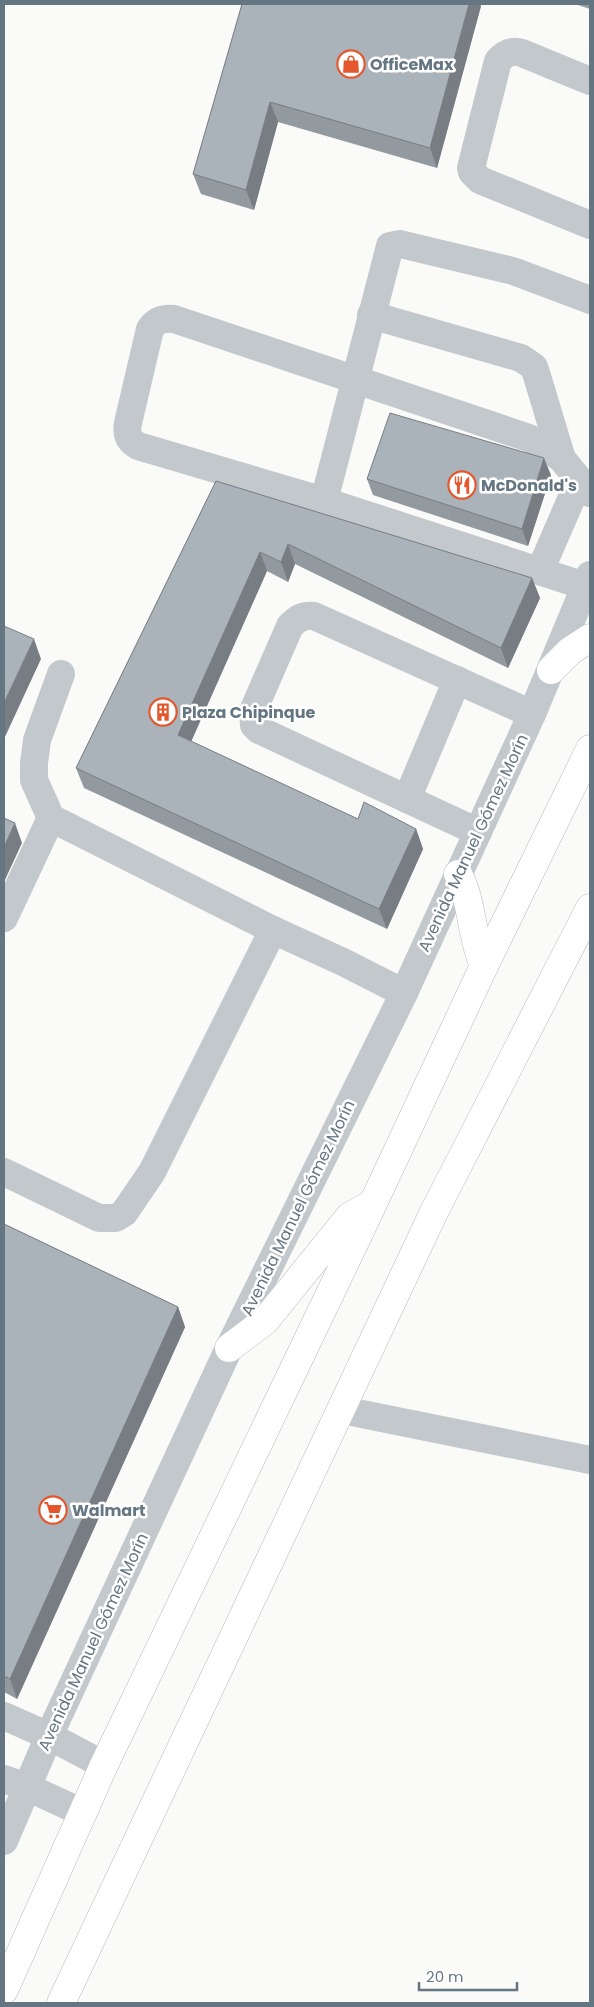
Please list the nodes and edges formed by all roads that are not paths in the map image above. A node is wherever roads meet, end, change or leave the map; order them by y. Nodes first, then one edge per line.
1 (590, 81) edge
2 (590, 225) edge
3 (590, 300) edge
4 (371, 315) junction
5 (354, 381) junction
6 (562, 459) junction
7 (584, 487) edge
8 (324, 502) junction
9 (540, 571) junction
10 (588, 580) edge
11 (590, 638) edge
12 (551, 670) junction
13 (61, 674) dead end
14 (457, 680) junction
15 (532, 714) junction
16 (590, 749) edge
17 (406, 799) junction
18 (51, 818) junction
19 (478, 832) junction
20 (458, 874) junction
21 (590, 908) edge
22 (4, 918) edge
23 (273, 930) junction
24 (484, 966) junction
25 (404, 993) junction
26 (4, 1172) edge
27 (373, 1203) junction
28 (229, 1348) junction
29 (342, 1410) junction
30 (590, 1460) edge
31 (4, 1716) edge
32 (49, 1736) junction
33 (104, 1765) junction
34 (15, 1783) edge
35 (81, 1812) junction
36 (4, 1841) edge
37 (4, 1990) edge
38 (61, 2003) edge

1 - 2 street
3 - 4 street
4 - 5 street
4 - 6 street
5 - 6 street
5 - 8 street
5 - 8 street
6 - 7 street
7 - 9 street
8 - 9 street
9 - 10 street
10 - 12 street, Avenida Manuel Gómez Morín
11 - 12 main road
12 - 15 street, Avenida Manuel Gómez Morín
13 - 18 street
14 - 15 street
14 - 17 street
14 - 17 street
15 - 19 street, Avenida Manuel Gómez Morín
16 - 24 main road
17 - 19 street
18 - 22 street
18 - 23 street
19 - 20 street, Avenida Manuel Gómez Morín
20 - 24 main road
20 - 25 street, Avenida Manuel Gómez Morín
21 - 29 main road
23 - 25 street
23 - 26 street
24 - 27 main road
25 - 28 street, Avenida Manuel Gómez Morín
27 - 28 main road
27 - 33 main road
28 - 32 street, Avenida Manuel Gómez Morín
29 - 30 street
29 - 38 main road
31 - 32 street
32 - 33 street
32 - 34 street, Avenida Manuel Gómez Morín
33 - 35 main road
34 - 35 street
34 - 36 street, Avenida Manuel Gómez Morín
35 - 37 main road

